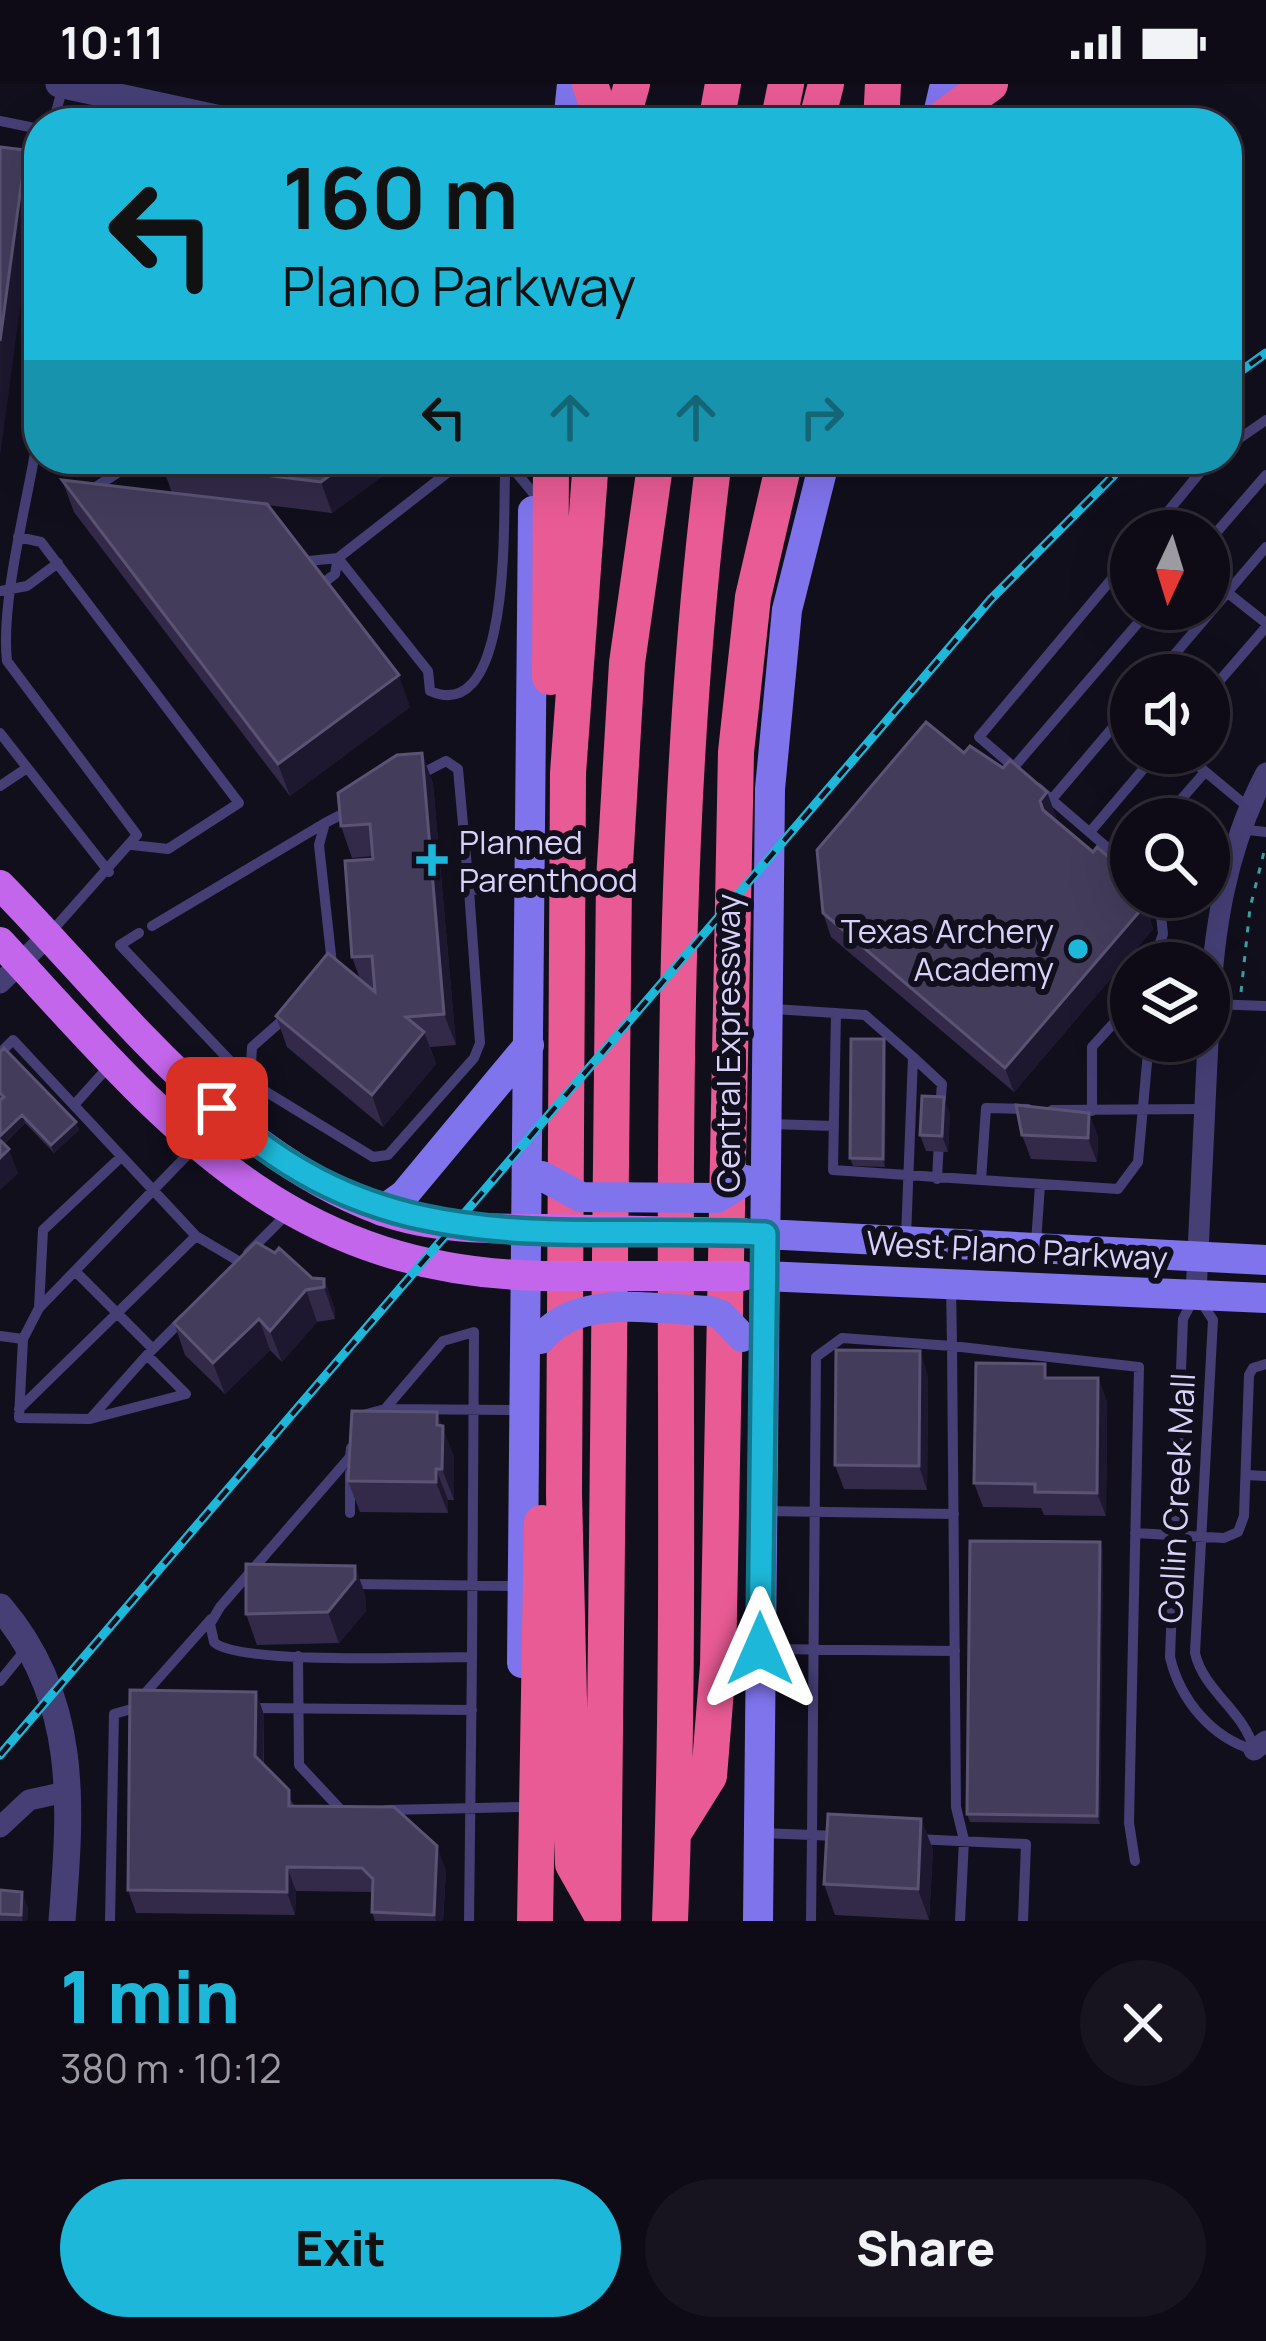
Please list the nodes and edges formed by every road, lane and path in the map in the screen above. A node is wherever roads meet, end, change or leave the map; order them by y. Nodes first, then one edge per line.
1 (990, 84) edge
2 (61, 85) edge
3 (169, 108) edge
4 (957, 108) edge
5 (32, 474) edge
6 (116, 474) edge
7 (446, 474) edge
8 (517, 474) edge
9 (535, 474) edge
10 (551, 474) edge
11 (591, 474) edge
12 (654, 474) edge
13 (712, 474) edge
14 (782, 474) edge
15 (821, 474) edge
16 (1199, 474) edge
17 (1266, 475) edge
18 (505, 477) dead end
19 (534, 494) junction
20 (1169, 510) edge
21 (100, 511) edge
22 (1230, 517) edge
23 (18, 537) junction
24 (1266, 547) edge
25 (338, 558) junction
26 (299, 562) edge
27 (58, 563) junction
28 (1110, 581) edge
29 (318, 587) edge
30 (1230, 590) edge
31 (5, 591) edge
32 (1230, 594) edge
33 (1266, 625) edge
34 (1132, 630) edge
35 (1195, 630) edge
36 (2, 641) edge
37 (1175, 654) edge
38 (1230, 668) edge
39 (1110, 731) edge
40 (0, 733) edge
41 (1014, 767) junction
42 (28, 768) junction
43 (568, 772) junction
44 (1266, 773) edge
45 (1139, 774) edge
46 (1203, 774) edge
47 (1207, 774) edge
48 (406, 782) edge
49 (0, 786) edge
50 (1182, 798) edge
51 (1052, 800) junction
52 (365, 802) edge
53 (1244, 819) junction
54 (325, 823) junction
55 (1090, 832) junction
56 (1266, 832) edge
57 (132, 845) junction
58 (1266, 846) edge
59 (1110, 847) edge
60 (109, 872) junction
61 (0, 885) edge
62 (530, 888) junction
63 (469, 890) junction
64 (152, 926) dead end
65 (139, 933) dead end
66 (49, 934) junction
67 (1216, 942) edge
68 (7, 963) edge
69 (321, 985) edge
70 (1230, 1005) edge
71 (1240, 1005) junction
72 (1266, 1006) edge
73 (766, 1008) junction
74 (294, 1010) edge
75 (836, 1013) junction
76 (1110, 1027) edge
77 (529, 1045) junction
78 (0, 1053) edge
79 (914, 1058) junction
80 (115, 1060) junction
81 (1148, 1062) edge
82 (1207, 1062) edge
83 (250, 1082) junction
84 (75, 1103) junction
85 (217, 1108) junction
86 (1205, 1109) junction
87 (1092, 1111) junction
88 (1144, 1111) junction
89 (834, 1126) junction
90 (765, 1127) junction
91 (198, 1144) junction
92 (121, 1157) junction
93 (535, 1168) junction
94 (909, 1178) junction
95 (938, 1179) junction
96 (981, 1180) junction
97 (1040, 1185) junction
98 (154, 1193) junction
99 (382, 1211) junction
100 (289, 1212) junction
101 (536, 1229) junction
102 (754, 1233) junction
103 (196, 1236) junction
104 (906, 1240) junction
105 (1036, 1246) junction
106 (1198, 1256) junction
107 (1266, 1260) edge
108 (239, 1262) junction
109 (76, 1272) junction
110 (227, 1274) edge
111 (535, 1275) junction
112 (753, 1276) junction
113 (951, 1282) junction
114 (1196, 1294) junction
115 (1266, 1298) edge
116 (39, 1308) junction
117 (191, 1311) edge
118 (118, 1314) junction
119 (0, 1336) edge
120 (23, 1339) junction
121 (952, 1346) junction
122 (150, 1352) junction
123 (1266, 1364) edge
124 (763, 1373) junction
125 (524, 1376) junction
126 (19, 1409) junction
127 (385, 1409) junction
128 (474, 1410) junction
129 (524, 1410) junction
130 (90, 1419) junction
131 (563, 1432) junction
132 (350, 1457) junction
133 (1246, 1474) junction
134 (1266, 1476) edge
135 (761, 1511) junction
136 (815, 1512) junction
137 (350, 1513) dead end
138 (953, 1514) junction
139 (1136, 1533) junction
140 (1174, 1535) junction
141 (1201, 1538) junction
142 (241, 1582) junction
143 (264, 1583) edge
144 (333, 1584) edge
145 (472, 1586) junction
146 (523, 1586) junction
147 (0, 1607) edge
148 (214, 1617) junction
149 (28, 1646) junction
150 (760, 1649) junction
151 (814, 1649) junction
152 (955, 1651) junction
153 (298, 1656) junction
154 (472, 1657) junction
155 (0, 1681) edge
156 (134, 1706) junction
157 (158, 1706) edge
158 (228, 1708) edge
159 (298, 1709) junction
160 (472, 1710) junction
161 (1260, 1746) edge
162 (70, 1792) junction
163 (521, 1807) junction
164 (472, 1808) junction
165 (0, 1827) edge
166 (758, 1833) junction
167 (672, 1835) junction
168 (812, 1835) junction
169 (856, 1837) edge
170 (899, 1838) edge
171 (964, 1840) junction
172 (1135, 1861) dead end
173 (603, 1919) edge
174 (62, 1920) edge
175 (76, 1921) edge
176 (110, 1921) edge
177 (469, 1921) edge
178 (520, 1921) edge
179 (535, 1921) edge
180 (670, 1921) edge
181 (758, 1921) edge
182 (811, 1921) edge
183 (960, 1921) edge
184 (1023, 1921) edge

1 - 4 highway
2 - 3 street
5 - 23 lane
6 - 21 lane
7 - 25 lane
8 - 19 lane
9 - 19 main road
10 - 43 highway
11 - 43 highway
12 - 173 highway
13 - 167 highway, Central Expressway
14 - 167 highway
15 - 73 main road, Central Expressway
16 - 20 lane
17 - 22 lane
18 - 25 lane
19 - 62 main road
23 - 27 lane
23 - 31 lane
24 - 30 lane
25 - 26 lane
25 - 29 lane
27 - 31 lane
27 - 57 lane
28 - 41 lane
31 - 36 lane
32 - 33 lane
33 - 38 lane
34 - 41 lane
35 - 37 lane
36 - 57 lane
39 - 51 lane
40 - 42 lane
41 - 51 lane
42 - 49 lane
42 - 60 lane
43 - 131 highway
44 - 53 street
45 - 55 lane
46 - 50 lane
47 - 53 lane
48 - 63 lane
51 - 55 lane
52 - 54 lane
53 - 56 lane
53 - 67 street
54 - 64 lane
54 - 69 lane
55 - 59 lane
57 - 60 lane
58 - 71 path
60 - 66 lane
61 - 66 main road
62 - 63 lane
62 - 77 main road
63 - 83 lane
65 - 83 lane
66 - 68 street
66 - 85 main road
68 - 80 main road
70 - 71 lane
71 - 72 lane
73 - 75 lane
73 - 90 main road, Central Expressway
74 - 83 lane
75 - 79 lane
75 - 89 lane
76 - 87 lane
77 - 93 main road
77 - 99 main road
78 - 84 lane
79 - 94 lane
79 - 95 lane
80 - 84 lane
80 - 91 main road
81 - 88 lane
82 - 86 street
83 - 85 lane
84 - 92 lane
85 - 91 main road
85 - 99 main road
86 - 88 lane
86 - 106 street
87 - 88 lane
87 - 96 lane
88 - 97 lane
89 - 90 lane
89 - 94 lane
90 - 93 main road, bridge
90 - 102 main road, Central Expressway
91 - 98 lane
91 - 100 main road
92 - 98 lane
92 - 116 lane
93 - 101 main road
94 - 95 lane
94 - 104 lane
95 - 96 lane
96 - 97 lane
97 - 105 lane
98 - 103 lane
98 - 109 lane
99 - 101 main road
100 - 108 lane
100 - 111 main road
101 - 102 main road, bridge
101 - 111 main road
102 - 104 main road, West Plano Parkway
102 - 112 main road, Central Expressway
103 - 108 lane
103 - 118 lane
104 - 105 main road, West Plano Parkway
105 - 106 main road, West Plano Parkway
106 - 107 main road, West Plano Parkway
106 - 114 street
108 - 110 lane
109 - 116 lane
109 - 118 lane
111 - 112 main road, bridge
111 - 125 main road
112 - 113 main road, West Plano Parkway
112 - 124 main road, Central Expressway
113 - 114 main road, West Plano Parkway
113 - 121 lane
114 - 115 main road, West Plano Parkway
114 - 140 lane, Collin Creek Mall
114 - 141 lane, Collin Creek Mall
116 - 120 lane
117 - 122 lane
118 - 122 lane
118 - 126 lane
119 - 120 lane
120 - 126 lane
121 - 136 lane
121 - 138 lane
121 - 139 lane
122 - 130 lane
122 - 130 lane
123 - 133 lane
124 - 125 main road, bridge
124 - 135 main road, Central Expressway
125 - 129 main road
126 - 130 lane
127 - 128 lane
127 - 128 lane
127 - 132 lane
128 - 129 lane
128 - 145 lane
129 - 146 main road
131 - 173 highway
131 - 179 highway
132 - 137 lane
132 - 142 lane
133 - 134 lane
133 - 141 lane
135 - 136 lane
135 - 150 main road, Central Expressway
136 - 138 lane
136 - 151 lane
138 - 152 lane
139 - 140 lane
139 - 172 lane
140 - 141 lane
140 - 161 lane, Collin Creek Mall
141 - 161 lane, Collin Creek Mall
142 - 143 lane
142 - 148 lane
144 - 145 lane
145 - 146 lane
145 - 154 lane
146 - 163 main road
147 - 149 street
148 - 153 lane
148 - 156 lane
149 - 155 lane
149 - 162 street
150 - 151 lane
150 - 166 main road, Central Expressway
151 - 152 lane
151 - 168 lane
152 - 171 lane
153 - 154 lane
153 - 159 lane
154 - 160 lane
156 - 157 lane
156 - 176 lane
158 - 159 lane
159 - 160 lane
159 - 164 lane
160 - 164 lane
162 - 165 street
162 - 174 street
163 - 164 lane
163 - 178 main road
164 - 177 lane
166 - 168 lane
166 - 181 main road, Central Expressway
167 - 180 highway, Central Expressway
168 - 169 lane
168 - 182 lane
170 - 171 lane
171 - 183 lane
171 - 184 lane
174 - 175 lane

